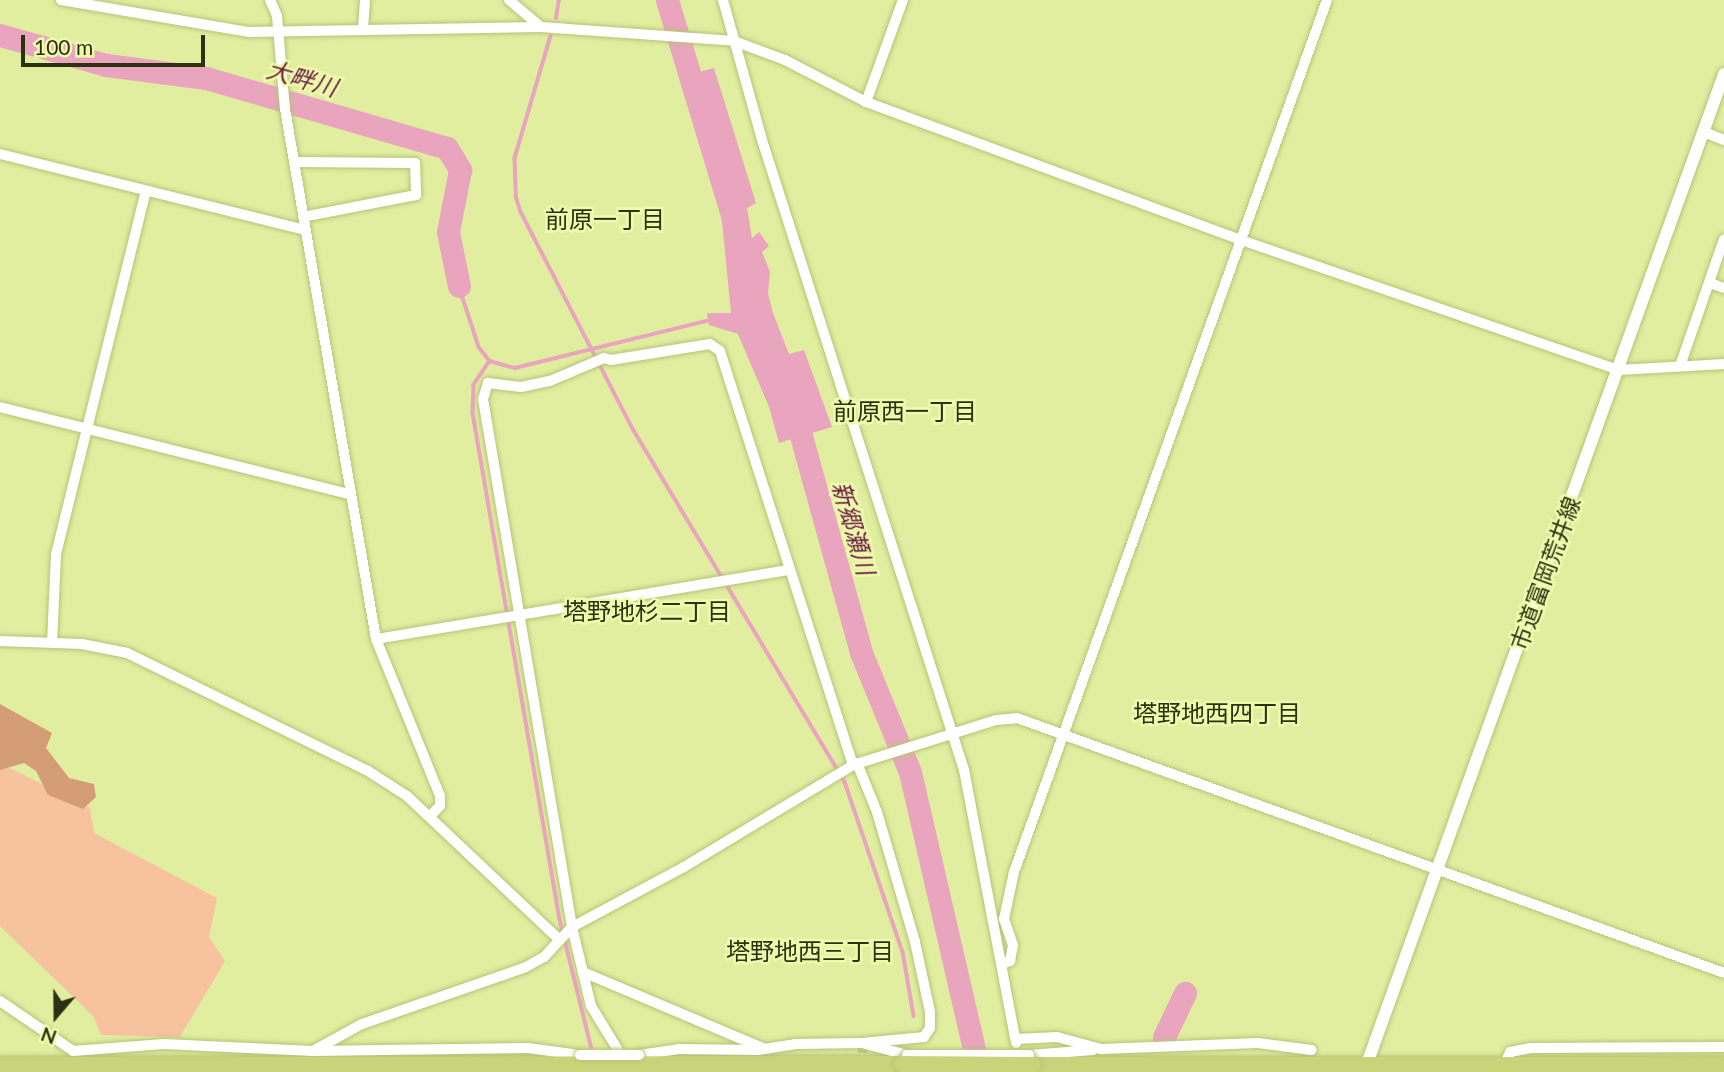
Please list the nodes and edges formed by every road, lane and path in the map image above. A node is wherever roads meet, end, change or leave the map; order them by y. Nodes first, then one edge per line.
1 (61, 0) edge
2 (270, 0) edge
3 (365, 0) edge
4 (509, 0) edge
5 (723, 0) edge
6 (902, 0) edge
7 (1327, 0) edge
8 (541, 27) junction
9 (363, 29) junction
10 (275, 30) junction
11 (734, 41) junction
12 (1724, 74) edge
13 (866, 102) junction
14 (1704, 132) junction
15 (1724, 139) edge
16 (0, 153) edge
17 (294, 162) junction
18 (146, 191) junction
19 (303, 217) junction
20 (305, 230) junction
21 (1724, 239) edge
22 (1241, 240) junction
23 (1710, 283) junction
24 (1724, 288) edge
25 (1724, 364) edge
26 (1680, 366) junction
27 (1619, 370) junction
28 (0, 407) edge
29 (87, 428) junction
30 (350, 494) junction
31 (789, 570) junction
32 (519, 614) junction
33 (376, 639) junction
34 (0, 641) edge
35 (52, 643) junction
36 (952, 734) junction
37 (1062, 735) junction
38 (852, 765) junction
39 (430, 816) junction
40 (1437, 870) junction
41 (572, 927) junction
42 (560, 940) junction
43 (1002, 964) junction
44 (583, 972) junction
45 (1724, 973) edge
46 (0, 1001) edge
47 (862, 1042) junction
48 (164, 1045) junction
49 (1724, 1047) edge
50 (765, 1049) junction
51 (1101, 1049) junction
52 (618, 1050) dead end
53 (1311, 1050) dead end
54 (313, 1051) junction
55 (164, 1058) dead end
56 (905, 1059) junction
57 (1031, 1060) junction
58 (1505, 1064) junction
59 (0, 1065) edge
60 (1724, 1065) edge
61 (1365, 1069) edge

1 - 10 street
2 - 10 street
3 - 9 street
4 - 8 street
5 - 11 street
6 - 13 street
7 - 22 street
8 - 9 street
8 - 11 street
9 - 10 street
10 - 17 street
11 - 13 street
11 - 36 street
12 - 14 street, 市道富岡荒井線
13 - 22 street
14 - 15 street
14 - 27 street, 市道富岡荒井線
16 - 18 street
17 - 19 street
17 - 19 street
18 - 20 street
18 - 29 street
19 - 20 street
20 - 30 street
21 - 23 street
22 - 27 street
22 - 37 street
23 - 24 street
23 - 26 street
25 - 26 street
26 - 27 street
27 - 40 street, 市道富岡荒井線
28 - 29 street
29 - 30 street
29 - 35 street
30 - 33 street
31 - 32 street
31 - 32 street
31 - 38 street
32 - 33 street
32 - 41 street
33 - 39 street
34 - 35 street
35 - 39 street
36 - 37 street
36 - 38 street
36 - 43 street
37 - 40 street
37 - 43 street
38 - 41 street
38 - 47 street
39 - 42 street
40 - 45 street
40 - 61 street, 市道富岡荒井線
41 - 42 street
41 - 44 street
42 - 54 street
43 - 51 street
44 - 50 street
44 - 52 street
46 - 48 street
47 - 50 street
47 - 56 street
48 - 54 street
48 - 55 street
49 - 58 street
50 - 54 street, bridge
51 - 53 street
51 - 57 street
56 - 57 highway, bridge
56 - 59 highway
57 - 61 highway
58 - 60 highway
58 - 61 highway

